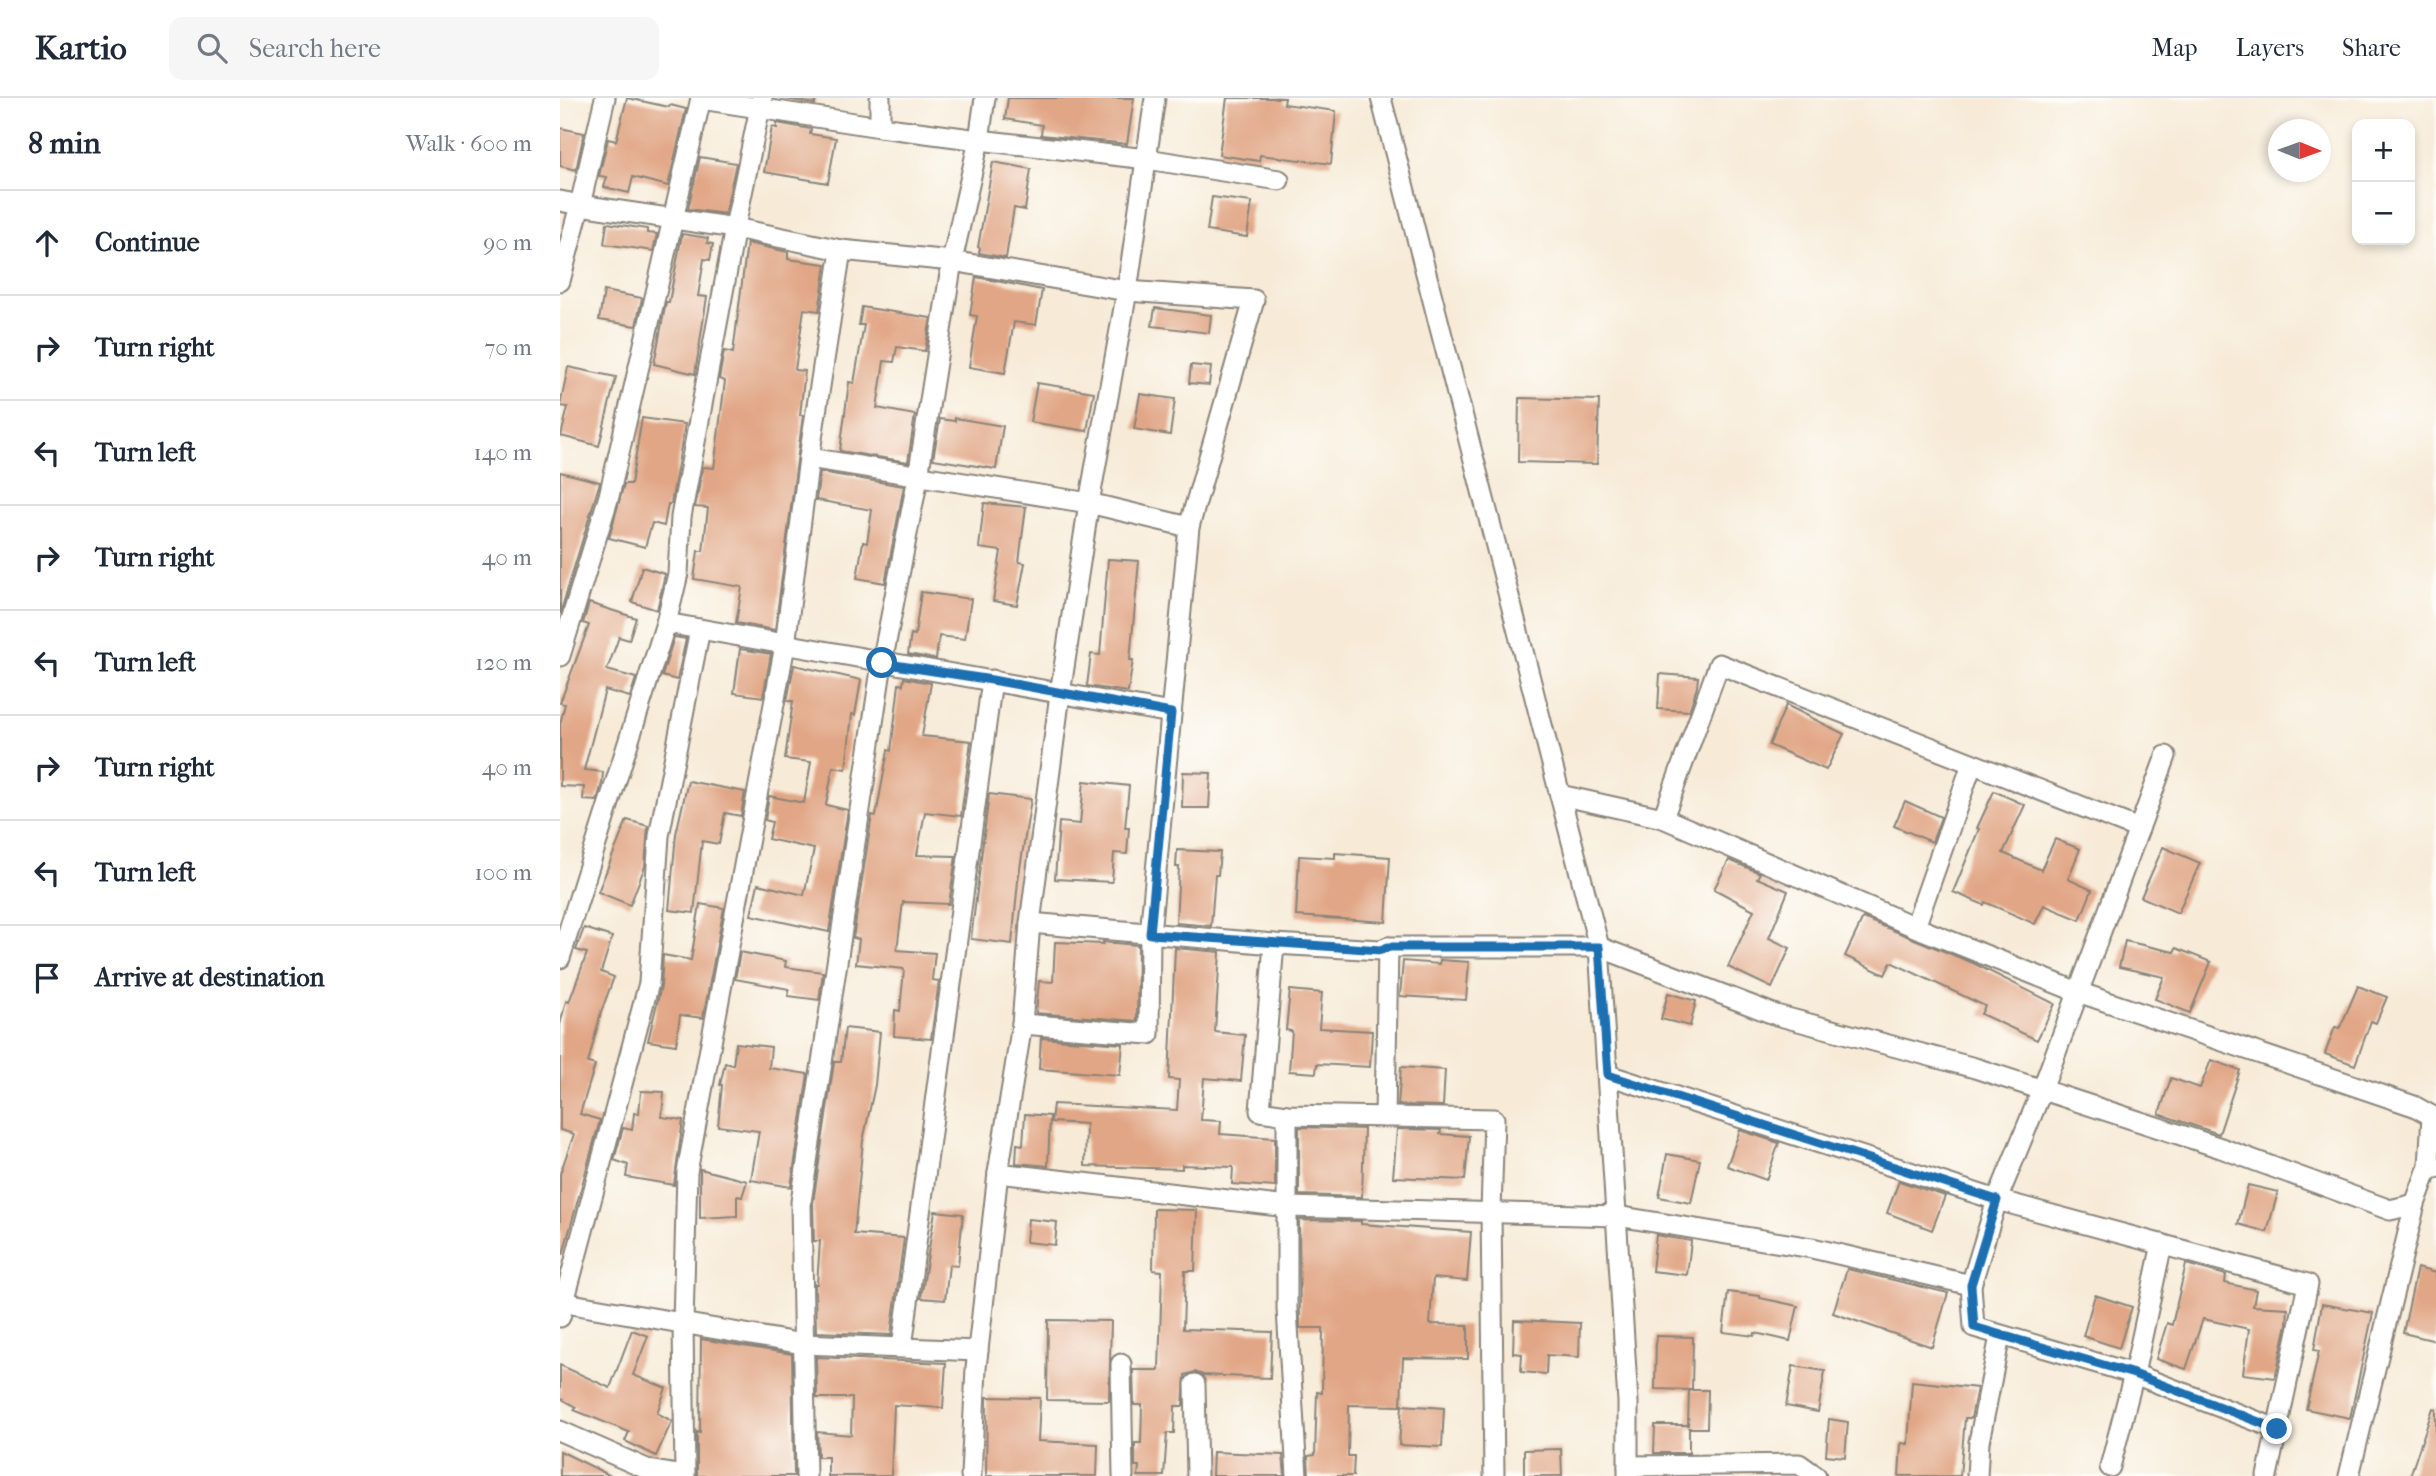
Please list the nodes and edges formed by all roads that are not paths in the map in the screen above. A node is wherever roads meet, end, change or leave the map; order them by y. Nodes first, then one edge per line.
1 (605, 98) edge
2 (701, 98) edge
3 (880, 98) edge
4 (985, 98) edge
5 (1155, 98) edge
6 (1381, 98) edge
7 (761, 103) edge
8 (880, 127) junction
9 (979, 140) junction
10 (1147, 159) junction
11 (1279, 180) dead end
12 (560, 201) edge
13 (580, 205) junction
14 (672, 219) junction
15 (735, 228) junction
16 (841, 250) junction
17 (952, 261) junction
18 (560, 281) edge
19 (1127, 291) junction
20 (809, 458) junction
21 (918, 477) junction
22 (1089, 503) junction
23 (1189, 527) junction
24 (666, 623) junction
25 (700, 629) junction
26 (785, 645) junction
27 (560, 656) edge
28 (882, 663) junction
29 (992, 680) junction
30 (1060, 694) junction
31 (1171, 713) junction
32 (2166, 756) dead end
33 (1972, 764) junction
34 (1560, 796) junction
35 (1662, 818) junction
36 (2139, 829) junction
37 (1030, 923) junction
38 (1915, 927) junction
39 (1150, 934) junction
40 (1274, 944) junction
41 (1388, 947) junction
42 (1599, 947) junction
43 (560, 958) edge
44 (2078, 992) junction
45 (1022, 1024) junction
46 (1608, 1075) junction
47 (2042, 1090) junction
48 (1287, 1115) junction
49 (1385, 1117) junction
50 (2433, 1167) edge
51 (998, 1173) junction
52 (1997, 1200) junction
53 (2415, 1204) junction
54 (1288, 1207) junction
55 (1492, 1211) junction
56 (1617, 1216) junction
57 (2162, 1244) junction
58 (1971, 1285) junction
59 (561, 1308) edge
60 (683, 1323) junction
61 (2000, 1336) junction
62 (803, 1343) junction
63 (902, 1347) junction
64 (978, 1350) junction
65 (1121, 1364) dead end
66 (2134, 1374) junction
67 (1195, 1384) dead end
68 (2277, 1429) junction
69 (560, 1431) edge
70 (2110, 1467) dead end
71 (1629, 1471) edge
72 (2351, 1475) edge
73 (684, 1476) edge
74 (806, 1476) edge
75 (971, 1476) edge
76 (1123, 1476) edge
77 (1197, 1476) edge
78 (1297, 1476) edge
79 (1494, 1476) edge
80 (1816, 1476) edge
81 (1977, 1476) edge
82 (2267, 1476) edge

1 - 13 street
2 - 7 street
2 - 14 street
3 - 8 street
4 - 9 street
5 - 10 street
6 - 34 street
7 - 8 street
7 - 15 street
8 - 9 street
9 - 10 street
9 - 17 street
10 - 11 street
10 - 19 street
12 - 13 street
13 - 14 street
13 - 18 street
14 - 15 street
14 - 27 street
15 - 16 street
15 - 24 street
16 - 17 street
16 - 20 street
17 - 19 street
17 - 21 street
19 - 22 street
19 - 23 street
20 - 21 street
20 - 26 street
21 - 22 street
21 - 28 street
22 - 23 street
22 - 30 street
23 - 31 street
24 - 25 street
24 - 43 street
25 - 26 street
25 - 59 street
26 - 28 street
26 - 60 street
28 - 29 street
28 - 62 street
29 - 30 street
29 - 63 street
30 - 31 street
30 - 37 street
31 - 39 street
32 - 36 street
33 - 35 street
33 - 36 street
33 - 38 street
34 - 35 street
34 - 42 street
35 - 38 street
36 - 44 street
37 - 39 street
37 - 45 street
38 - 44 street
39 - 40 street
39 - 45 street
40 - 41 street
40 - 48 street
41 - 42 street
41 - 49 street
42 - 46 street
42 - 47 street
44 - 47 street
44 - 50 street
45 - 51 street
46 - 52 street
46 - 56 street
47 - 52 street
47 - 53 street
48 - 49 street
48 - 54 street
49 - 55 street
50 - 53 street
51 - 54 street
51 - 64 street
52 - 57 street
52 - 58 street
53 - 72 street
54 - 55 street
54 - 78 street
55 - 56 street
55 - 79 street
56 - 58 street
56 - 71 street
57 - 66 street
57 - 68 street
58 - 61 street
59 - 60 street
60 - 62 street
60 - 73 street
61 - 66 street
61 - 81 street
62 - 63 street
62 - 74 street
63 - 64 street
64 - 75 street
65 - 76 street
66 - 68 street
66 - 70 street
67 - 77 street
68 - 82 street
69 - 73 street
71 - 80 street

